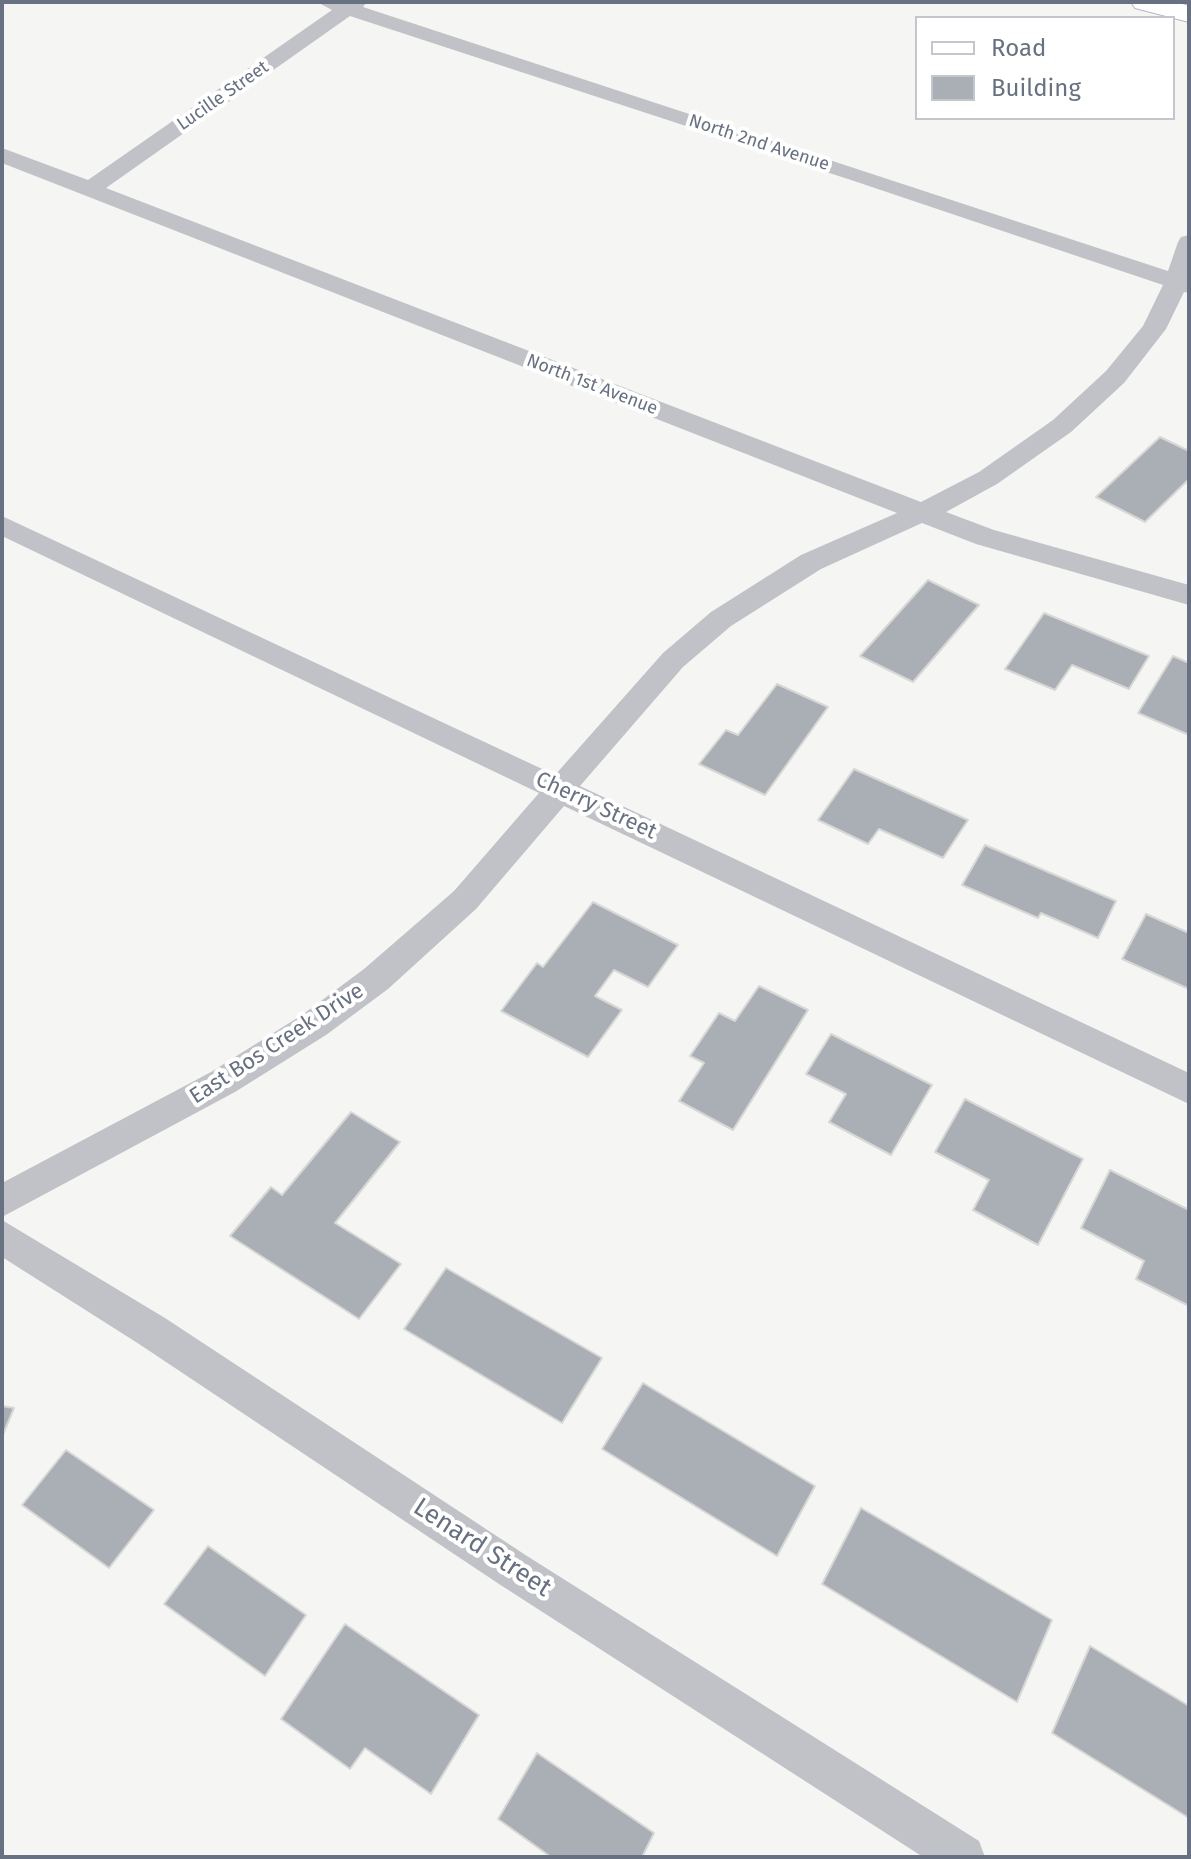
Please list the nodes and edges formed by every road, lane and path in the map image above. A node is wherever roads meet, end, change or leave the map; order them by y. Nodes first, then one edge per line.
1 (1145, 2) edge
2 (344, 4) edge
3 (1189, 14) edge
4 (2, 155) edge
5 (90, 189) junction
6 (1189, 242) edge
7 (1182, 284) edge
8 (921, 513) junction
9 (2, 525) edge
10 (1189, 595) edge
11 (562, 790) junction
12 (1189, 1089) edge
13 (2, 1201) edge
14 (2, 1237) edge
15 (963, 1857) edge

1 - 3 street
2 - 5 street, Lucille Street
2 - 7 street, North 2nd Avenue
4 - 5 street, North 1st Avenue
5 - 8 street, North 1st Avenue
6 - 7 street, East Bos Creek Drive
7 - 8 street, East Bos Creek Drive
8 - 10 street, North 1st Avenue
8 - 11 street, East Bos Creek Drive
9 - 11 street, Cherry Street
11 - 12 street, Cherry Street
11 - 13 street, East Bos Creek Drive
14 - 15 street, Lenard Street

